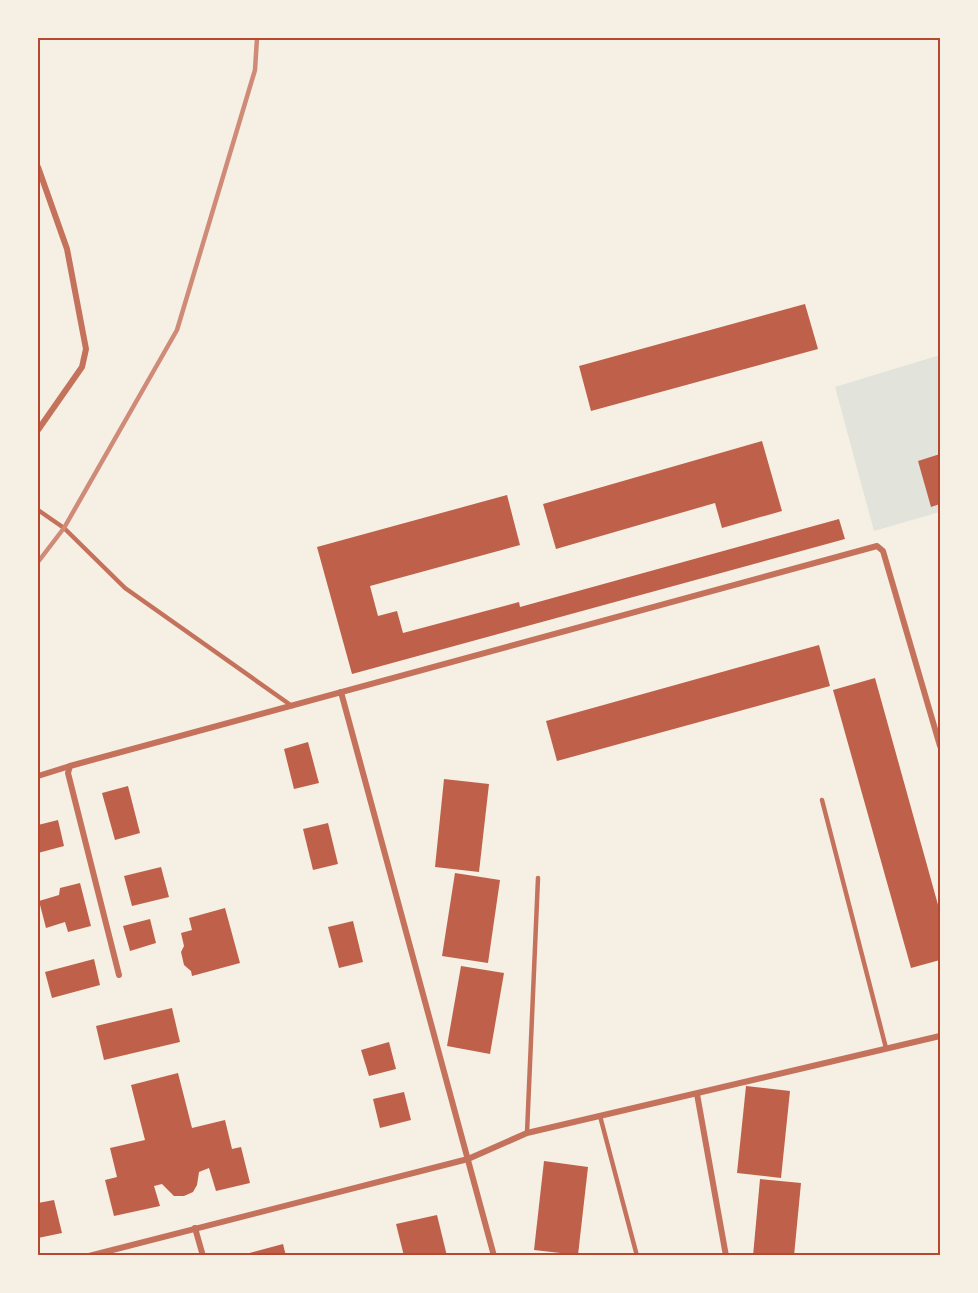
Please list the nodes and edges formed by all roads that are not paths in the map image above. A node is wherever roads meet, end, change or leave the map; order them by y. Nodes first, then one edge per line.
1 (38, 167) edge
2 (38, 430) edge
3 (38, 510) edge
4 (341, 692) junction
5 (292, 706) junction
6 (940, 746) edge
7 (70, 766) junction
8 (38, 776) edge
9 (822, 800) dead end
10 (538, 878) dead end
11 (119, 975) dead end
12 (940, 1036) edge
13 (886, 1048) junction
14 (697, 1094) junction
15 (600, 1116) junction
16 (527, 1133) junction
17 (468, 1159) junction
18 (195, 1228) junction
19 (89, 1256) edge
20 (203, 1256) edge
21 (494, 1256) edge
22 (637, 1256) edge
23 (726, 1256) edge

1 - 2 street
3 - 5 lane
4 - 5 street
4 - 6 street
4 - 17 street
5 - 7 street
7 - 8 street
7 - 11 street
9 - 13 lane
10 - 16 lane
12 - 13 street
13 - 14 street
14 - 15 street
14 - 23 street
15 - 16 street
15 - 22 lane
16 - 17 street
17 - 18 street
17 - 21 street
18 - 19 street
18 - 20 street

